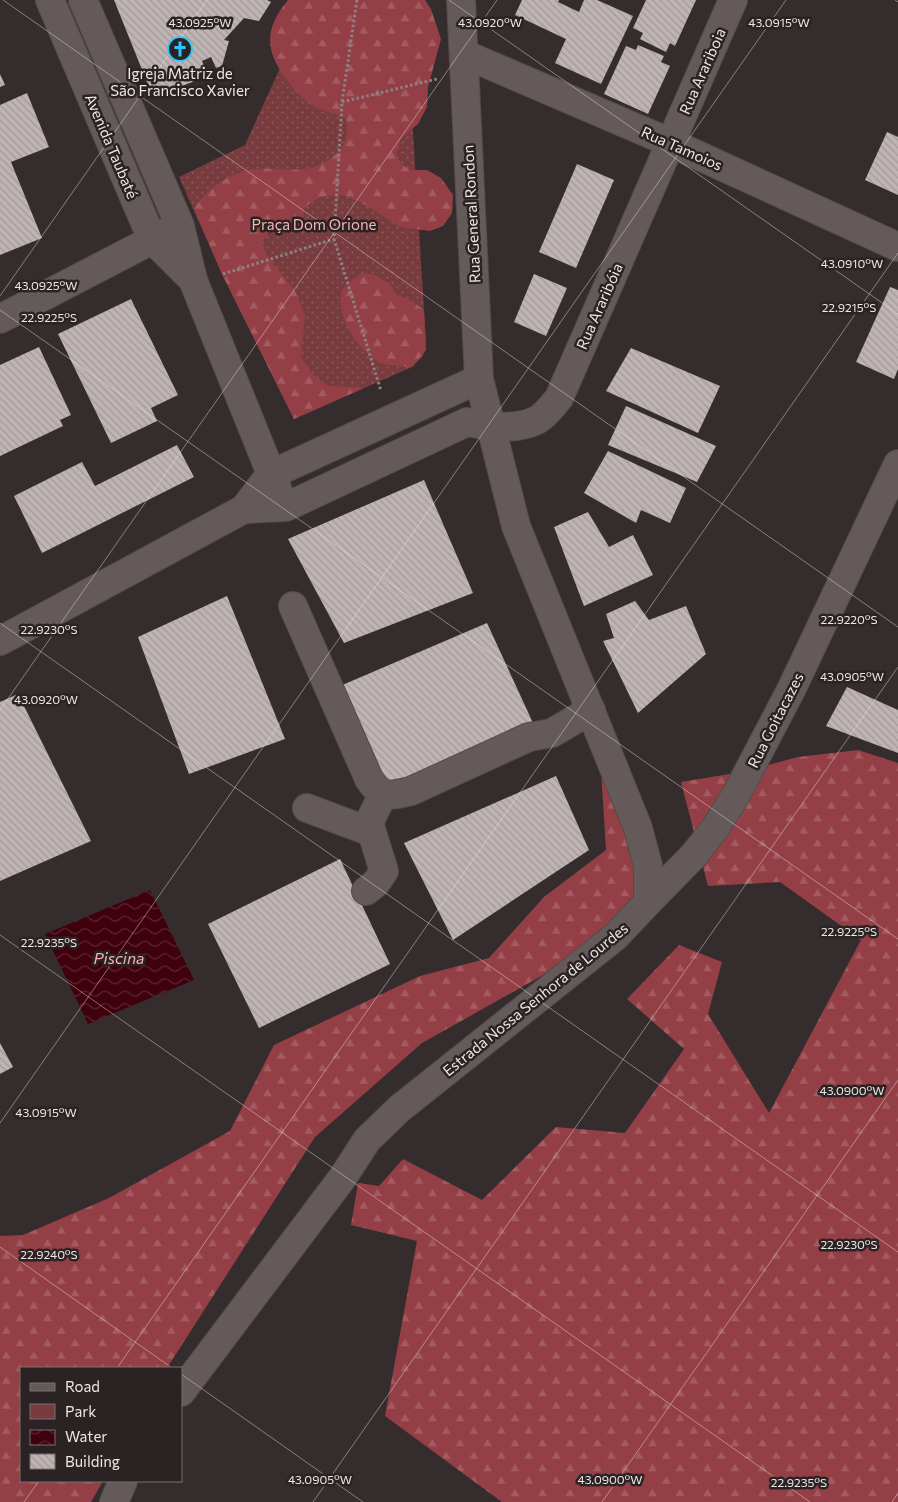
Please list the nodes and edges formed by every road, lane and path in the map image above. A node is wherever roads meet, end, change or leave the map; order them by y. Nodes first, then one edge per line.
1 (50, 0) edge
2 (83, 0) edge
3 (357, 0) edge
4 (461, 0) edge
5 (733, 0) edge
6 (464, 64) junction
7 (342, 102) junction
8 (671, 143) junction
9 (180, 226) junction
10 (334, 239) junction
11 (152, 240) junction
12 (898, 247) edge
13 (222, 274) dead end
14 (193, 280) junction
15 (0, 318) edge
16 (479, 379) junction
17 (390, 420) junction
18 (492, 427) junction
19 (898, 464) edge
20 (270, 475) junction
21 (286, 507) junction
22 (244, 509) junction
23 (293, 606) dead end
24 (0, 641) edge
25 (587, 701) junction
26 (383, 794) junction
27 (307, 808) dead end
28 (371, 832) junction
29 (366, 891) dead end
30 (648, 902) junction
31 (182, 1391) edge
32 (123, 1482) edge
33 (114, 1502) edge

1 - 11 street, Avenida Taubaté
2 - 9 street, Avenida Taubaté
3 - 7 path
4 - 6 street, Rua General Rondon
5 - 8 street, Rua Arariboia
6 - 7 path
6 - 8 street, Rua Tamoios
6 - 16 street, Rua General Rondon
7 - 10 path
8 - 12 street, Rua Tamoios
8 - 18 street, Rua Araribóia
9 - 11 street
9 - 14 street, Avenida Taubaté
10 - 13 path
10 - 17 path
11 - 14 street, Avenida Taubaté
11 - 15 street
14 - 20 street, Avenida Taubaté
16 - 17 street
16 - 18 street, Rua General Rondon
17 - 20 street
18 - 21 street, Rua Araribóia
18 - 25 street
19 - 30 street, Rua Goitacazes
20 - 21 street, Avenida Taubaté
20 - 22 street
21 - 22 street
22 - 24 street
23 - 26 street
25 - 26 street
25 - 30 street
26 - 28 street
27 - 28 street
28 - 29 street
30 - 31 street, Estrada Nossa Senhora de Lourdes
32 - 33 street

